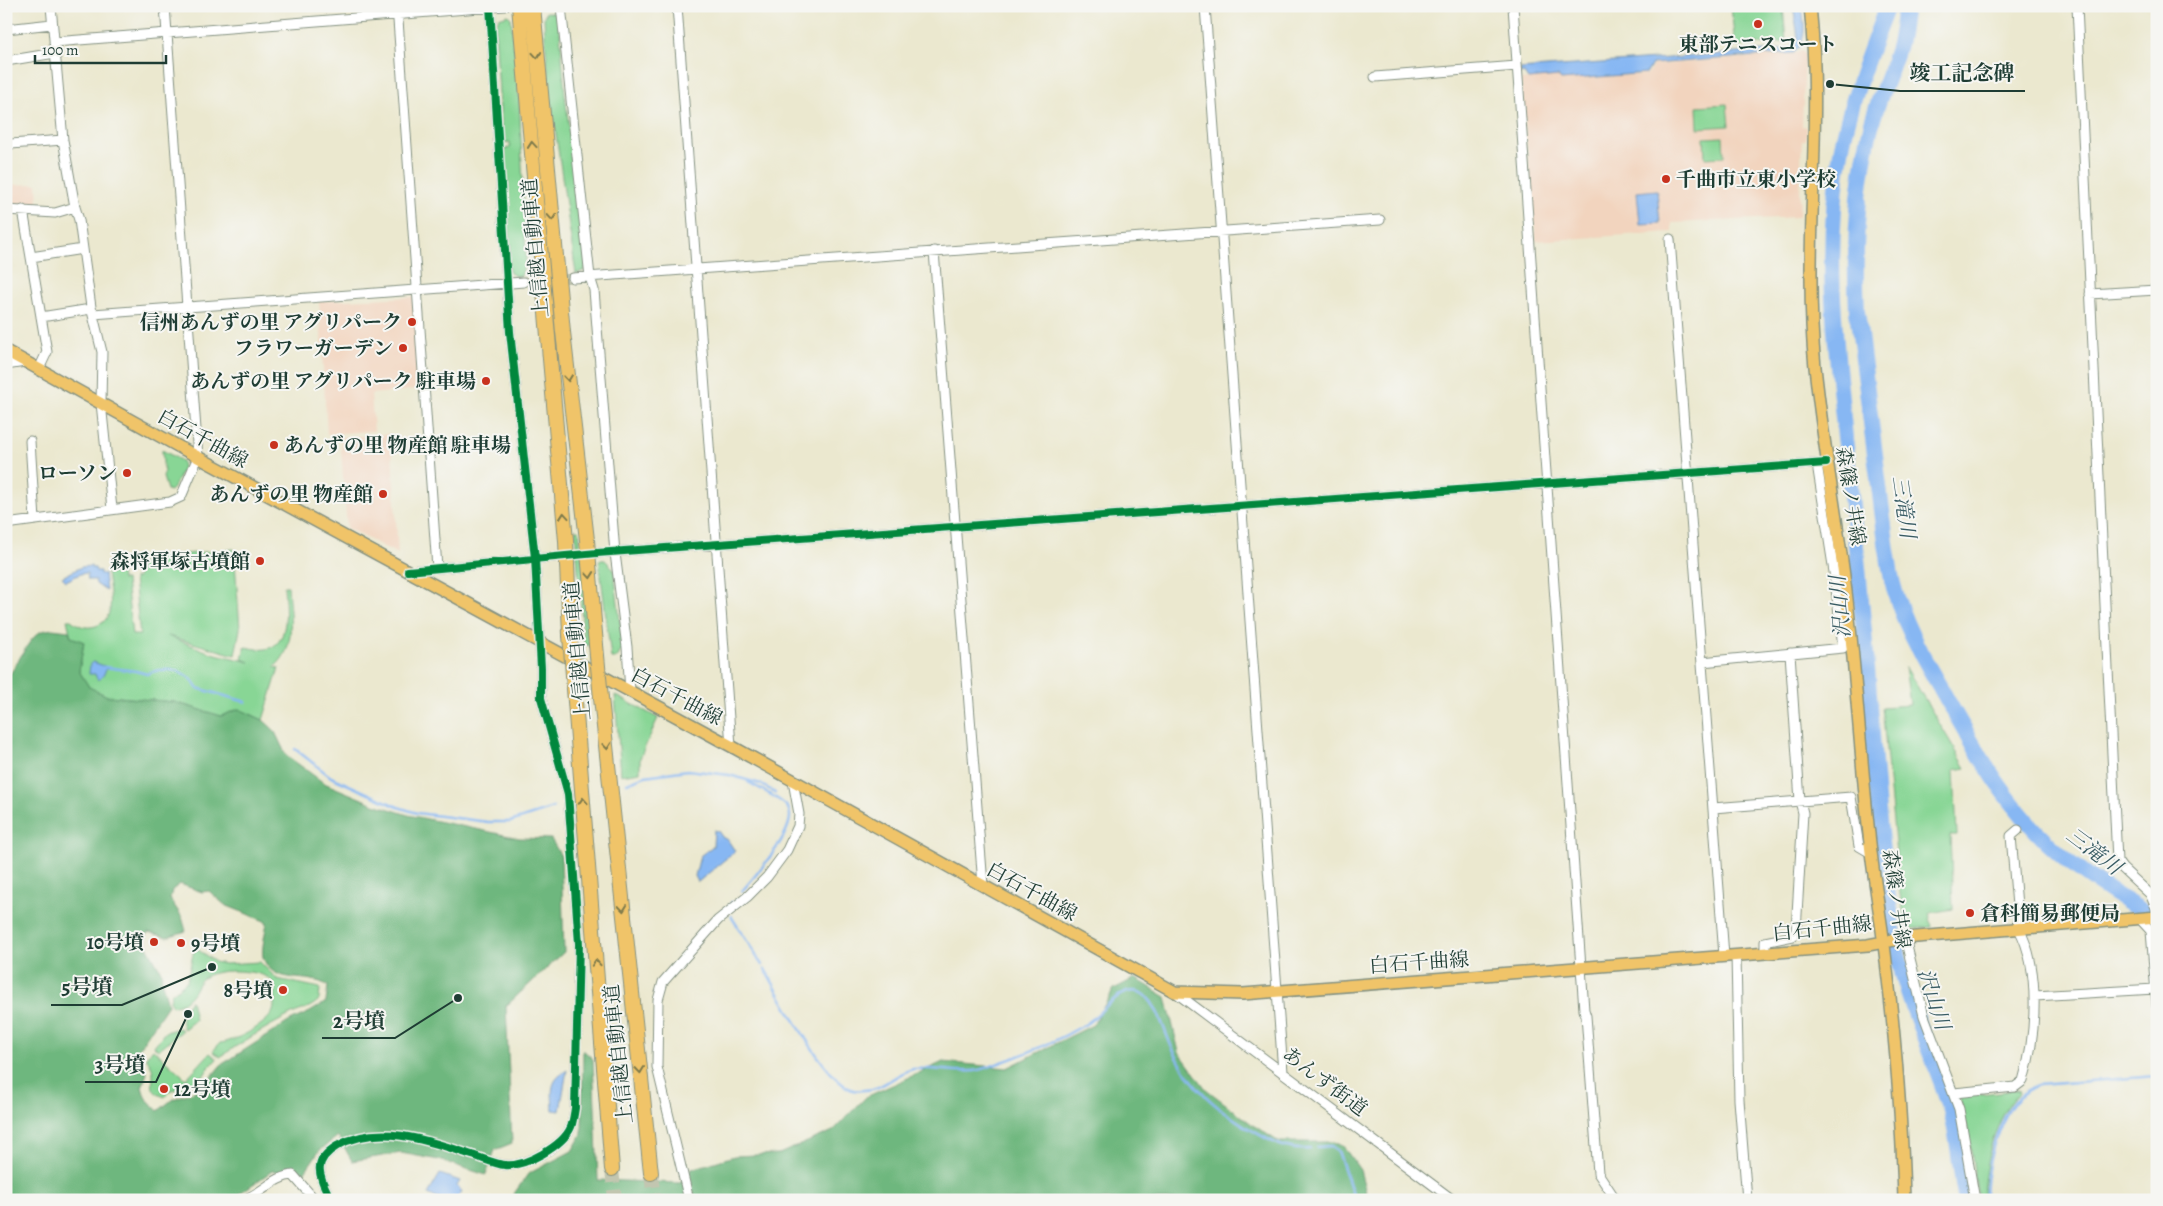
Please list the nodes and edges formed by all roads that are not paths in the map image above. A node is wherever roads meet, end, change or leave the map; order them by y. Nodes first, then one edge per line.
1 (51, 6) edge
2 (165, 6) edge
3 (505, 6) edge
4 (519, 6) edge
5 (533, 6) edge
6 (561, 6) edge
7 (677, 6) edge
8 (1205, 6) edge
9 (1513, 6) edge
10 (1810, 6) edge
11 (2076, 6) edge
12 (490, 7) edge
13 (397, 11) edge
14 (52, 24) junction
15 (6, 29) edge
16 (167, 33) junction
17 (54, 42) junction
18 (55, 53) junction
19 (6, 61) edge
20 (1517, 66) junction
21 (1375, 77) dead end
22 (63, 140) junction
23 (11, 144) dead end
24 (74, 207) junction
25 (6, 210) edge
26 (23, 210) junction
27 (1380, 220) dead end
28 (1222, 232) junction
29 (1670, 239) dead end
30 (82, 248) junction
31 (934, 251) junction
32 (31, 257) junction
33 (696, 268) junction
34 (590, 277) junction
35 (573, 278) tunnel mouth
36 (524, 282) tunnel mouth
37 (506, 284) junction
38 (2157, 290) edge
39 (417, 291) junction
40 (2090, 294) junction
41 (188, 307) junction
42 (92, 312) junction
43 (41, 317) junction
44 (6, 351) edge
45 (25, 362) junction
46 (6, 365) edge
47 (39, 369) junction
48 (101, 403) junction
49 (30, 441) dead end
50 (198, 458) junction
51 (1821, 463) junction
52 (1688, 473) junction
53 (1546, 484) junction
54 (1242, 506) junction
55 (112, 509) junction
56 (35, 520) junction
57 (6, 524) edge
58 (955, 527) junction
59 (717, 545) junction
60 (596, 553) tunnel mouth
61 (615, 553) junction
62 (555, 556) tunnel mouth
63 (535, 558) junction
64 (437, 568) junction
65 (408, 571) junction
66 (539, 642) junction
67 (1790, 653) junction
68 (1702, 662) junction
69 (630, 691) junction
70 (731, 746) junction
71 (793, 781) junction
72 (1800, 801) junction
73 (1713, 808) junction
74 (2018, 830) dead end
75 (1871, 853) junction
76 (983, 885) junction
77 (2157, 910) edge
78 (2157, 917) edge
79 (2140, 919) junction
80 (2019, 929) junction
81 (1904, 938) junction
82 (1885, 941) junction
83 (1765, 952) junction
84 (1736, 955) junction
85 (1724, 956) junction
86 (1582, 968) junction
87 (2155, 989) junction
88 (1278, 991) junction
89 (1175, 992) junction
90 (2034, 996) junction
91 (2157, 1006) edge
92 (1283, 1072) junction
93 (1954, 1093) junction
94 (612, 1169) tunnel mouth
95 (651, 1173) tunnel mouth
96 (242, 1200) edge
97 (315, 1200) edge
98 (331, 1200) edge
99 (690, 1200) edge
100 (1453, 1200) edge
101 (1616, 1200) edge
102 (1747, 1200) edge
103 (1904, 1200) edge
104 (1975, 1200) edge

1 - 14 street
2 - 16 street
3 - 12 street
94 -> 4 highway, 上信越自動車道, bridge
5 -> 95 highway, 上信越自動車道, bridge
6 - 34 street
7 - 33 street
8 - 28 street
9 - 20 street
10 - 51 main road, 森篠ノ井線
11 - 40 street
12 - 13 street
12 - 37 street
13 - 16 street
13 - 39 street
14 - 15 street
14 - 17 street
16 - 17 street
16 - 41 street
17 - 18 street
18 - 19 street
18 - 22 street
20 - 21 street
20 - 53 street
22 - 23 street
22 - 24 street
24 - 26 street
24 - 30 street
25 - 26 street
26 - 32 street
27 - 28 street
28 - 31 street
28 - 54 street
29 - 52 street
30 - 32 street
30 - 42 street
31 - 33 street
31 - 58 street
32 - 43 street
33 - 34 street
33 - 59 street
34 - 35 street
34 - 61 street
36 - 37 street
37 - 39 street
37 - 63 street
38 - 40 street
39 - 41 street
39 - 64 street
40 - 77 street
41 - 42 street
41 - 50 street
42 - 43 street
42 - 48 street
43 - 47 street
44 - 45 main road, 白石千曲線
45 - 46 street
45 - 47 main road, 白石千曲線
47 - 48 main road, 白石千曲線
48 - 50 main road, 白石千曲線
48 - 55 street
49 - 56 street
50 - 55 street
50 - 65 main road, 白石千曲線
51 - 52 street
51 - 67 street
51 - 75 main road, 森篠ノ井線
52 - 53 street
52 - 68 street
53 - 54 street
53 - 86 street
54 - 58 street
54 - 88 street
55 - 56 street
56 - 57 street
58 - 59 street
58 - 76 street
59 - 61 street
59 - 70 street
60 - 61 street
61 - 69 street
62 - 63 street
63 - 64 street
63 - 66 street
64 - 65 street
65 - 66 main road, 白石千曲線
66 - 69 main road, 白石千曲線
66 - 98 street
67 - 68 street
67 - 72 street
68 - 73 street
69 - 70 main road, 白石千曲線
70 - 71 main road, 白石千曲線
71 - 76 main road, 白石千曲線
71 - 99 street
72 - 73 street
72 - 75 street
72 - 83 street
73 - 85 street
74 - 80 street
75 - 82 main road, 森篠ノ井線
76 - 89 main road, 白石千曲線
78 - 79 main road, 白石千曲線
79 - 80 main road, 白石千曲線
79 - 87 street
80 - 81 main road, 白石千曲線
80 - 90 street
81 - 82 main road, 白石千曲線
81 - 93 street
82 - 83 main road, 白石千曲線
82 - 103 main road, 森篠ノ井線
83 - 84 main road, 白石千曲線
84 - 85 main road, 白石千曲線
84 - 102 street
85 - 86 main road, 白石千曲線
86 - 88 main road, 白石千曲線
86 - 101 street
87 - 90 street
87 - 91 street
88 - 89 main road, 白石千曲線
88 - 92 street
89 - 92 street, あんず街道
90 - 93 street
92 - 100 street, あんず街道
93 - 104 street
96 - 97 street

